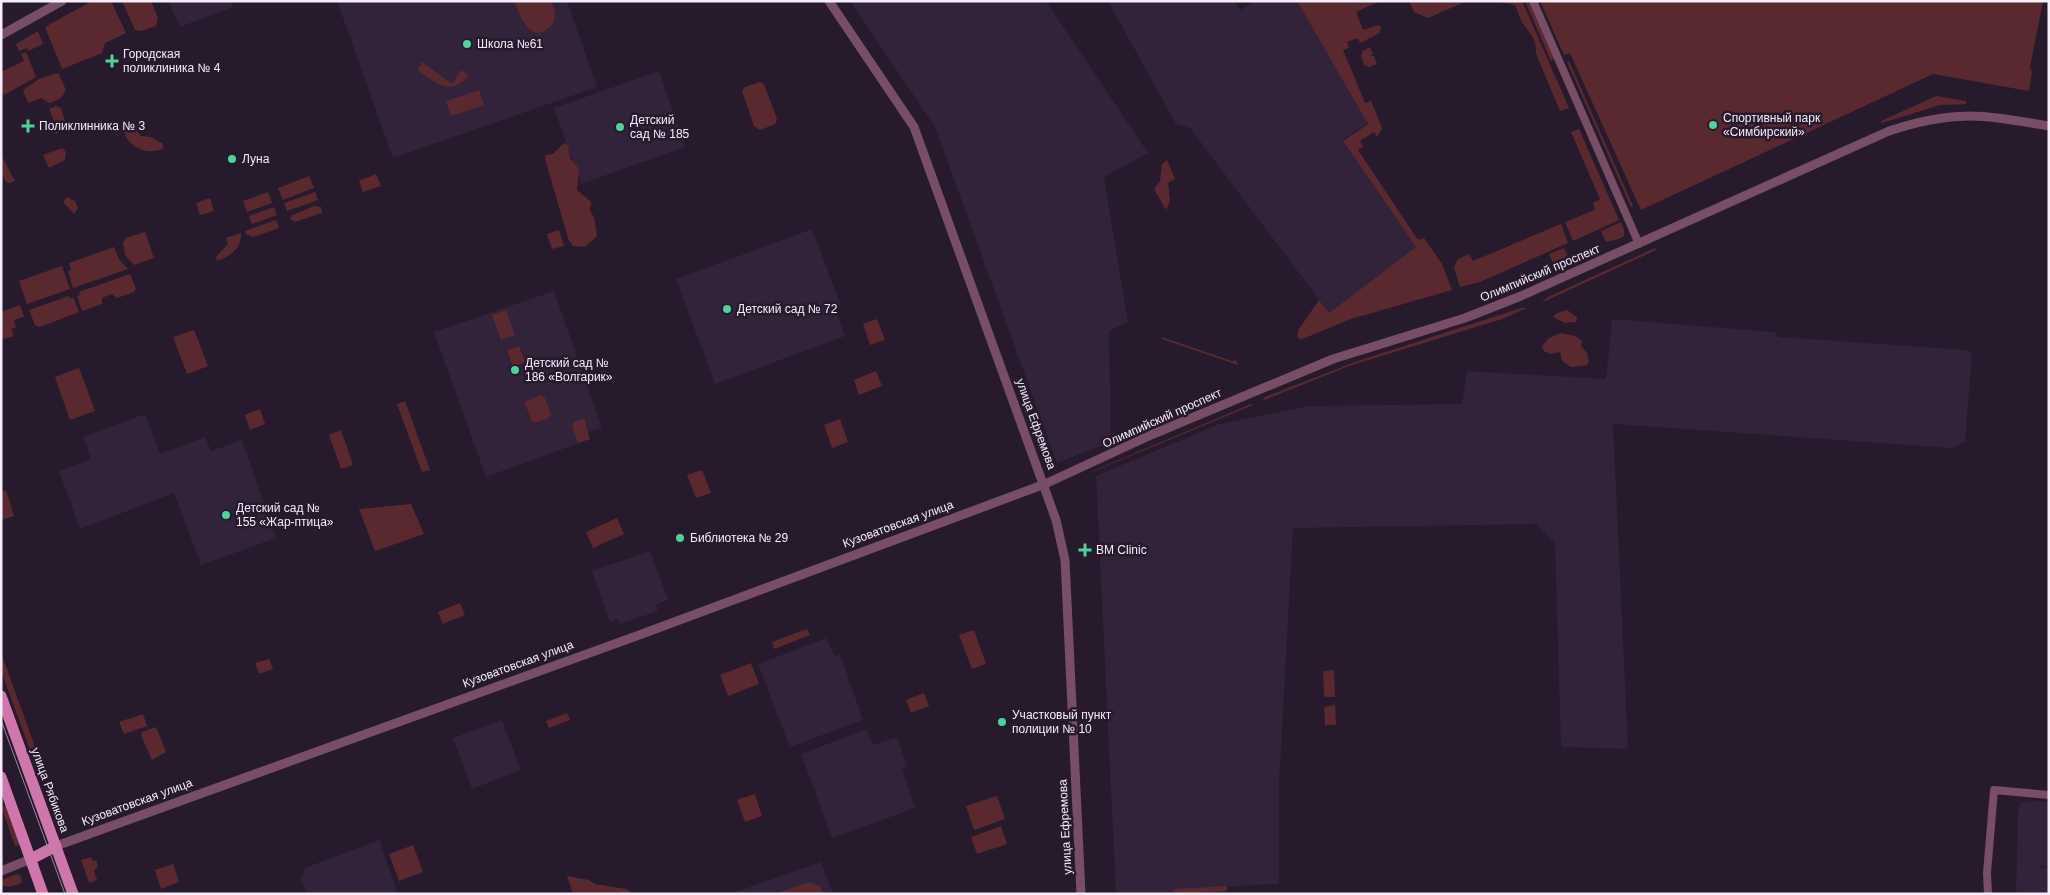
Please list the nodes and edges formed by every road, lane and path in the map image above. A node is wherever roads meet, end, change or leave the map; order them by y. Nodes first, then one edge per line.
1 (62, 1) edge
2 (829, 1) edge
3 (1533, 1) edge
4 (1, 35) edge
5 (2049, 126) edge
6 (1639, 244) junction
7 (1045, 484) junction
8 (1, 696) edge
9 (1, 777) edge
10 (2049, 795) edge
11 (56, 846) junction
12 (31, 859) junction
13 (1, 871) edge
14 (44, 894) edge
15 (73, 894) edge
16 (1081, 894) edge
17 (1988, 894) edge

1 - 4 street
2 - 7 street, улица Ефремова
3 - 6 street
5 - 6 street, Олимпийский проспект
6 - 7 street, Олимпийский проспект
7 - 11 street, Кузоватовская улица
7 - 16 street, улица Ефремова
8 - 11 main road, улица Рябикова
9 - 12 main road
10 - 17 street
11 - 12 main road, Кузоватовская улица
11 - 15 main road, улица Рябикова
12 - 13 street, Кузоватовская улица
12 - 14 main road

